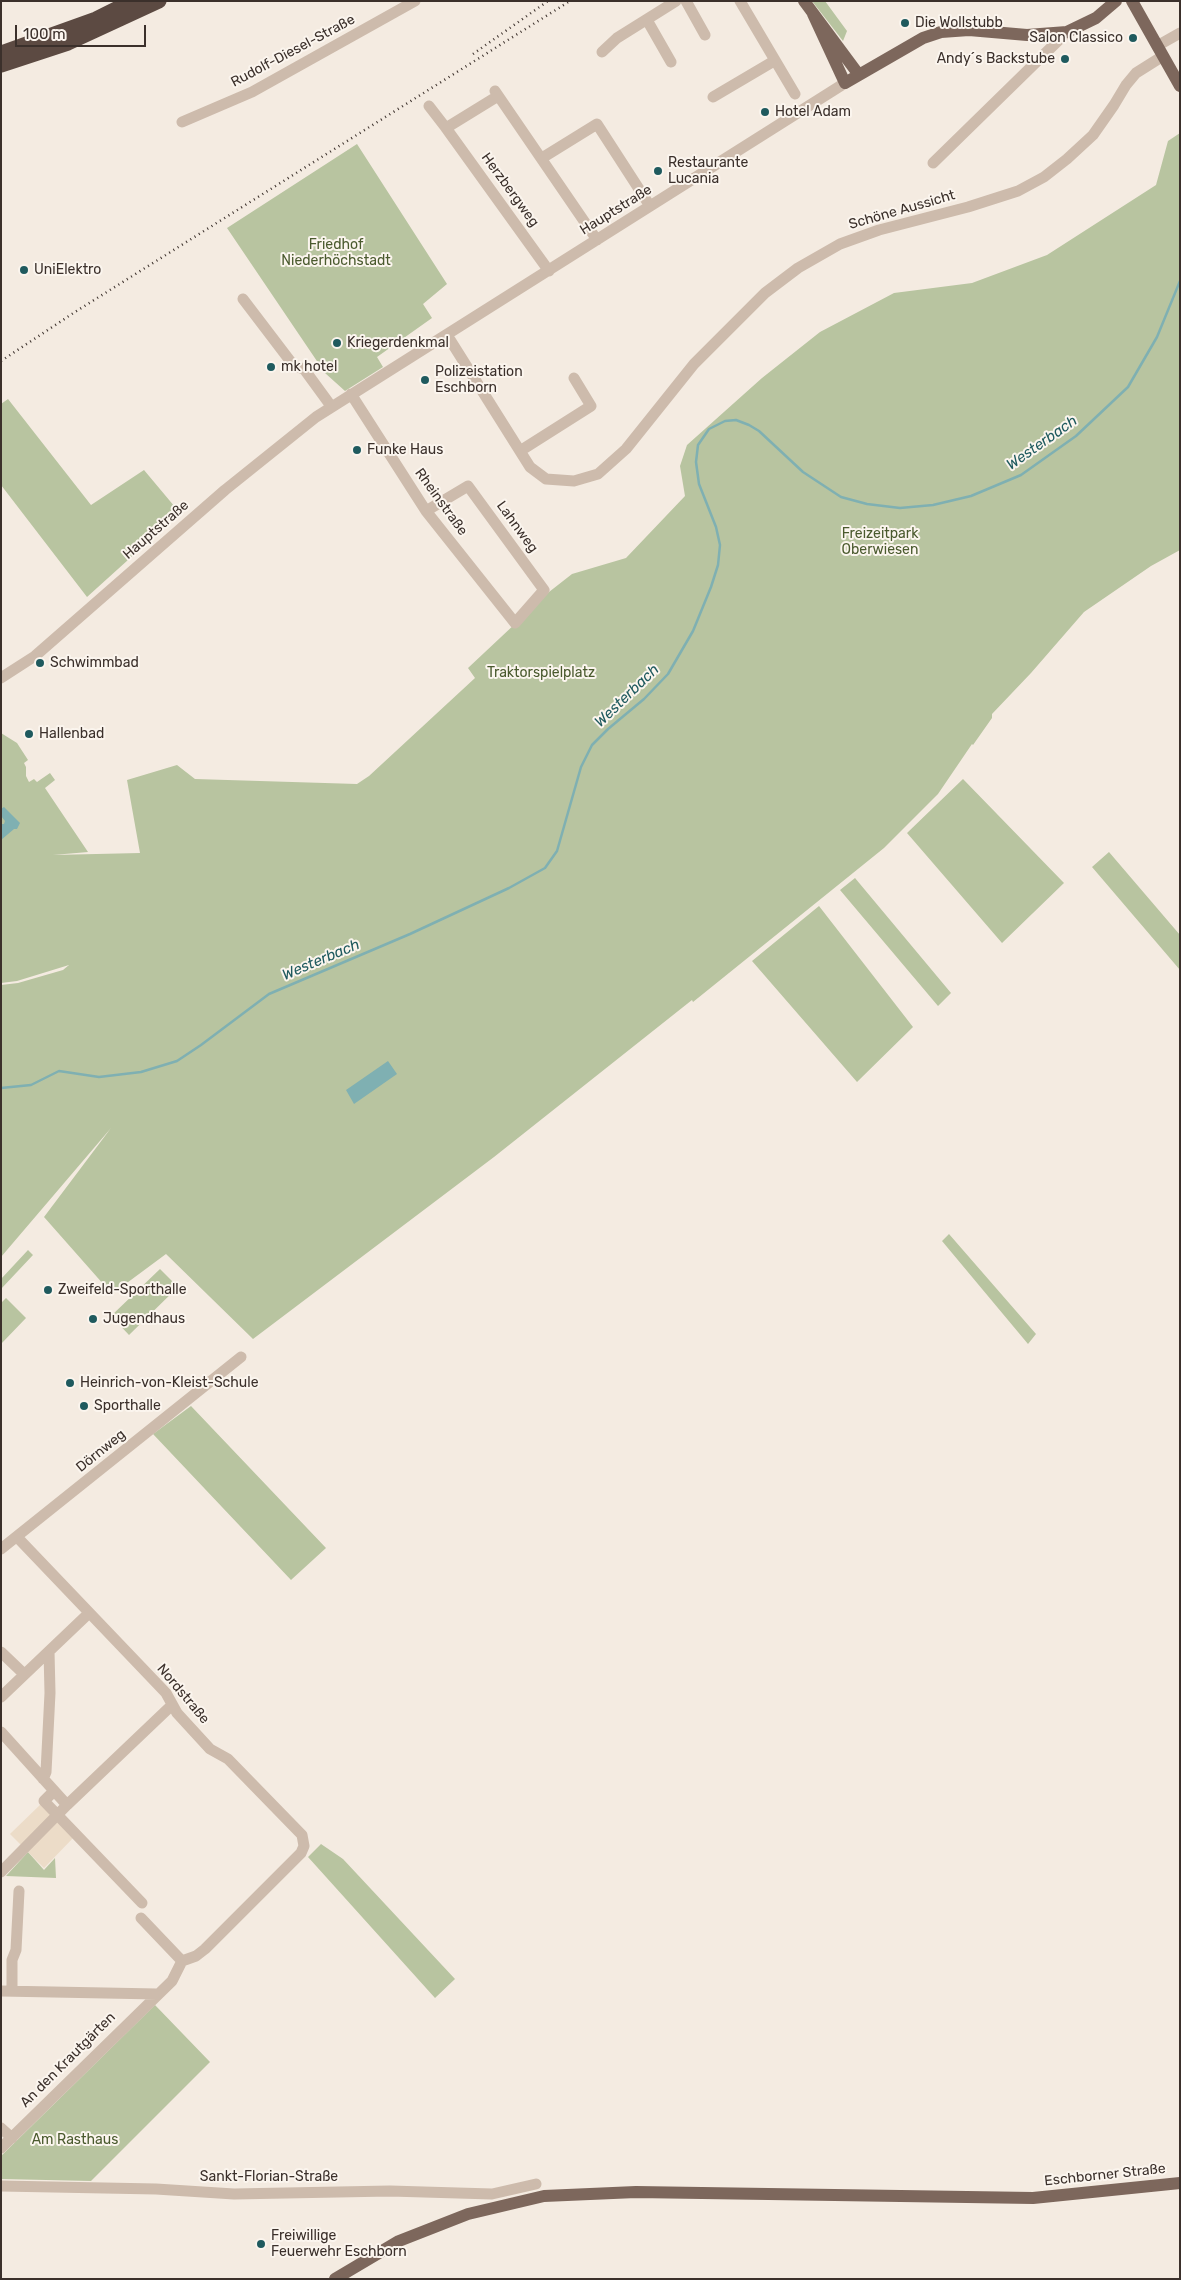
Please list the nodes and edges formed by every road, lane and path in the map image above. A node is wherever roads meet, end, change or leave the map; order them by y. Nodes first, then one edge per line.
1 (132, 1) edge
2 (159, 1) edge
3 (415, 1) edge
4 (676, 1) edge
5 (686, 1) edge
6 (740, 1) edge
7 (804, 1) edge
8 (1116, 1) edge
9 (1132, 1) edge
10 (813, 14) junction
11 (646, 20) junction
12 (1067, 32) junction
13 (1180, 33) edge
14 (704, 35) dead end
15 (1160, 51) junction
16 (1, 52) edge
17 (602, 52) dead end
18 (774, 61) junction
19 (671, 62) dead end
20 (1, 65) edge
21 (859, 75) junction
22 (845, 84) junction
23 (1180, 86) edge
24 (795, 94) dead end
25 (713, 98) dead end
26 (430, 106) dead end
27 (182, 122) dead end
28 (446, 128) junction
29 (542, 158) junction
30 (933, 163) dead end
31 (650, 206) junction
32 (597, 240) junction
33 (549, 271) junction
34 (243, 299) dead end
35 (447, 335) junction
36 (574, 378) dead end
37 (351, 394) junction
38 (331, 406) junction
39 (520, 451) junction
40 (426, 511) junction
41 (515, 623) joint
42 (1, 678) edge
43 (242, 1357) dead end
44 (16, 1537) junction
45 (1, 1549) edge
46 (88, 1614) junction
47 (49, 1651) junction
48 (1, 1652) edge
49 (24, 1674) junction
50 (1, 1697) edge
51 (172, 1705) junction
52 (1, 1732) edge
53 (43, 1779) junction
54 (54, 1791) junction
55 (68, 1805) junction
56 (58, 1815) junction
57 (1, 1872) edge
58 (19, 1891) dead end
59 (142, 1903) dead end
60 (141, 1918) dead end
61 (182, 1961) junction
62 (7, 1991) edge
63 (157, 1994) junction
64 (1, 2128) edge
65 (12, 2138) junction
66 (1, 2148) edge
67 (1180, 2182) edge
68 (536, 2184) dead end
69 (1, 2186) edge
70 (335, 2279) edge

1 - 16 highway
2 - 20 highway
3 - 27 street, Rudolf-Diesel-Straße
4 - 11 street
5 - 14 street
6 - 18 street
7 - 10 main road
8 - 12 main road, Hauptstraße
9 - 15 main road
10 - 21 main road
10 - 22 main road
11 - 17 street
11 - 19 street
12 - 21 main road, Hauptstraße
12 - 30 street
13 - 15 street, Schöne Aussicht
15 - 23 main road
15 - 39 street, Schöne Aussicht
18 - 24 street
18 - 25 street
21 - 22 main road, Hauptstraße
22 - 31 street, Hauptstraße
26 - 28 street, Herzbergweg
28 - 29 street
28 - 33 street, Herzbergweg
29 - 31 street
29 - 32 street
31 - 32 street, Hauptstraße
32 - 33 street, Hauptstraße
33 - 35 street, Hauptstraße
34 - 38 street
35 - 37 street, Hauptstraße
35 - 39 street, Schöne Aussicht
36 - 39 street
37 - 38 street, Hauptstraße
37 - 40 street, Rheinstraße
38 - 42 street, Hauptstraße
40 - 41 street, Rheinstraße
40 - 41 street, Lahnweg
43 - 44 street, Dörnweg
44 - 45 street, Dörnweg
44 - 46 street, Nordstraße
46 - 47 street
46 - 51 street, Nordstraße
47 - 49 street
47 - 53 street
48 - 49 street
49 - 50 street
51 - 55 street
51 - 61 street, Nordstraße
52 - 53 street
53 - 54 street
54 - 55 street
54 - 56 street
55 - 56 street
56 - 57 street
56 - 59 street
58 - 62 street
60 - 61 street
61 - 63 street, An den Krautgärten
62 - 63 street, An den Krautgärten
63 - 65 street, An den Krautgärten
64 - 65 street
65 - 66 street, An den Krautgärten
67 - 70 main road, Eschborner Straße
68 - 69 street, Sankt-Florian-Straße

